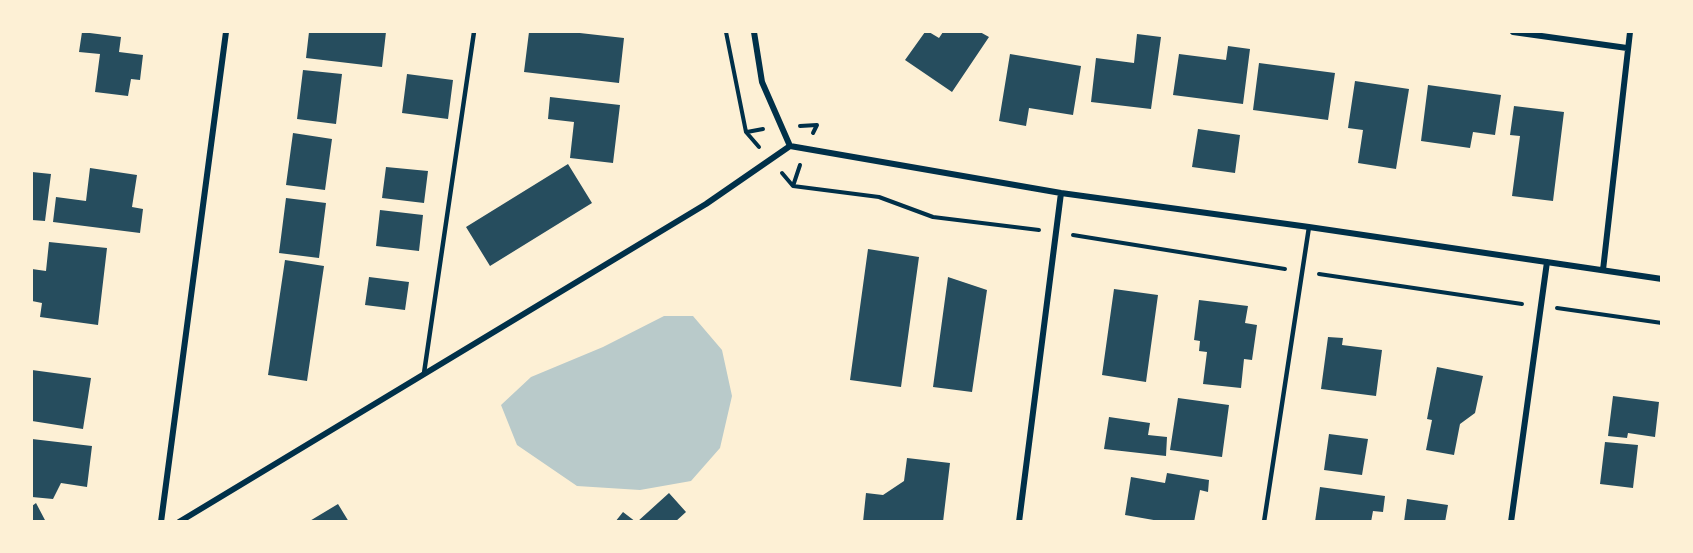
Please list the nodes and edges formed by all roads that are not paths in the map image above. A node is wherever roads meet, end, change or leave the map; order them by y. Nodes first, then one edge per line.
1 (226, 32) edge
2 (474, 32) edge
3 (754, 32) edge
4 (1513, 32) edge
5 (1630, 32) edge
6 (1628, 48) junction
7 (790, 146) junction
8 (1061, 193) junction
9 (1309, 227) junction
10 (1547, 262) junction
11 (1603, 270) junction
12 (1662, 279) edge
13 (424, 373) junction
14 (161, 522) edge
15 (179, 522) edge
16 (1018, 522) edge
17 (1264, 522) edge
18 (1511, 522) edge

1 - 14 street
2 - 13 lane
3 - 7 street
4 - 6 street
5 - 6 street
6 - 11 street
7 - 8 street
7 - 13 street
8 - 9 street
8 - 16 street
9 - 10 street
9 - 17 lane
10 - 11 street
10 - 18 street
11 - 12 street
13 - 15 street

